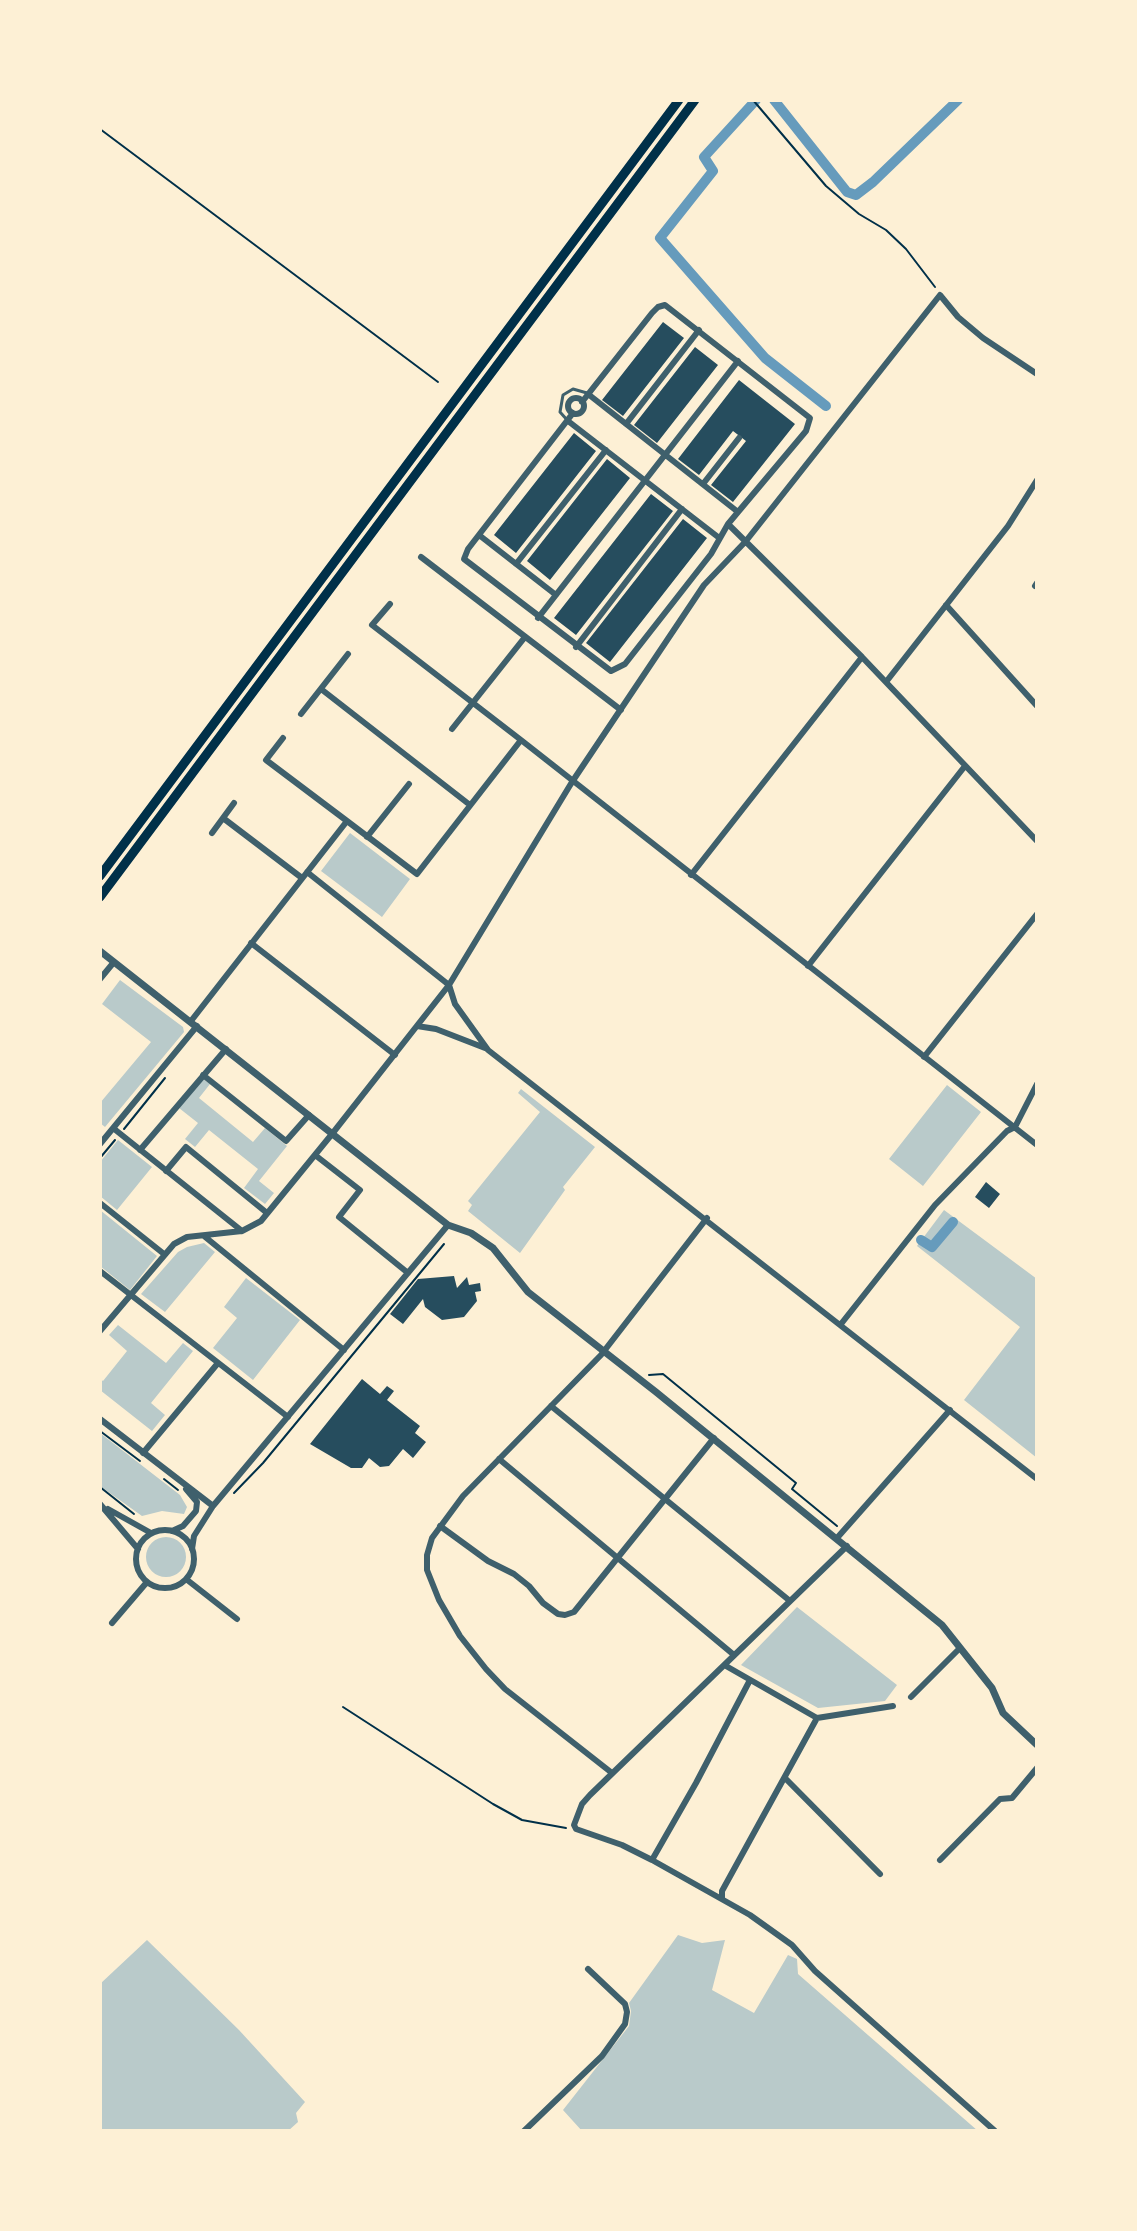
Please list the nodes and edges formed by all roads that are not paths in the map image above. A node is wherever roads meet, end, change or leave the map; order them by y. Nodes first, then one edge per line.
1 (679, 100) edge
2 (695, 100) edge
3 (699, 330) junction
4 (738, 361) junction
5 (1037, 374) edge
6 (588, 394) junction
7 (582, 402) junction
8 (573, 413) junction
9 (568, 421) junction
10 (626, 424) junction
11 (739, 438) dead end
12 (606, 450) junction
13 (665, 454) junction
14 (1037, 480) edge
15 (644, 481) junction
16 (703, 484) junction
17 (682, 509) junction
18 (738, 512) junction
19 (728, 524) junction
20 (479, 535) junction
21 (718, 537) junction
22 (746, 541) junction
23 (421, 557) dead end
24 (516, 564) junction
25 (556, 595) junction
26 (390, 604) dead end
27 (946, 605) junction
28 (538, 618) junction
29 (525, 637) junction
30 (576, 647) junction
31 (348, 654) dead end
32 (862, 657) junction
33 (886, 682) junction
34 (321, 689) junction
35 (473, 703) junction
36 (1037, 706) edge
37 (621, 710) junction
38 (301, 714) dead end
39 (452, 729) dead end
40 (283, 738) dead end
41 (521, 740) junction
42 (965, 766) junction
43 (572, 782) junction
44 (409, 784) dead end
45 (234, 803) dead end
46 (470, 805) junction
47 (223, 818) junction
48 (347, 821) junction
49 (212, 833) dead end
50 (367, 837) junction
51 (1037, 841) edge
52 (304, 875) junction
53 (691, 875) junction
54 (100, 876) edge
55 (100, 897) edge
56 (1037, 914) edge
57 (251, 943) junction
58 (100, 951) edge
59 (114, 962) junction
60 (808, 966) junction
61 (100, 979) edge
62 (449, 985) junction
63 (194, 1023) junction
64 (417, 1026) junction
65 (226, 1049) junction
66 (488, 1050) junction
67 (395, 1055) junction
68 (924, 1057) junction
69 (203, 1075) junction
70 (1037, 1087) edge
71 (309, 1115) junction
72 (1015, 1127) junction
73 (113, 1128) junction
74 (332, 1134) junction
75 (100, 1144) edge
76 (1037, 1145) edge
77 (140, 1150) junction
78 (315, 1155) junction
79 (166, 1171) junction
80 (100, 1203) edge
81 (267, 1213) junction
82 (707, 1218) junction
83 (448, 1225) junction
84 (242, 1231) junction
85 (204, 1236) junction
86 (164, 1254) junction
87 (100, 1271) edge
88 (408, 1273) junction
89 (130, 1295) junction
90 (841, 1324) junction
91 (100, 1331) edge
92 (344, 1350) junction
93 (603, 1351) junction
94 (218, 1363) junction
95 (551, 1406) junction
96 (950, 1410) junction
97 (288, 1417) junction
98 (100, 1419) edge
99 (714, 1438) junction
100 (143, 1453) junction
101 (499, 1459) junction
102 (1037, 1479) edge
103 (177, 1481) junction
104 (665, 1499) junction
105 (101, 1505) edge
106 (213, 1506) junction
107 (440, 1526) junction
108 (172, 1531) junction
109 (151, 1533) junction
110 (837, 1538) junction
111 (847, 1546) junction
112 (138, 1549) junction
113 (192, 1549) junction
114 (617, 1559) junction
115 (186, 1579) junction
116 (147, 1582) junction
117 (790, 1601) junction
118 (237, 1619) dead end
119 (112, 1623) dead end
120 (960, 1648) junction
121 (734, 1655) junction
122 (726, 1666) junction
123 (750, 1680) junction
124 (911, 1697) dead end
125 (893, 1706) dead end
126 (817, 1718) junction
127 (1037, 1745) edge
128 (1037, 1768) edge
129 (612, 1773) junction
130 (785, 1778) junction
131 (652, 1860) junction
132 (940, 1860) dead end
133 (880, 1874) dead end
134 (722, 1899) junction
135 (588, 1969) dead end
136 (524, 2131) edge
137 (995, 2131) edge

1 - 54 highway
2 - 55 highway
3 - 4 street
3 - 6 street
3 - 10 street
4 - 13 street
4 - 18 street
5 - 22 street
6 - 7 street
6 - 9 lane
6 - 10 street
7 - 8 street
7 - 8 street
8 - 9 street
9 - 12 street
9 - 20 street
10 - 13 street
11 - 16 street
12 - 15 street
12 - 24 street
13 - 15 street
13 - 16 street
14 - 27 street
15 - 17 street
15 - 25 street
16 - 18 street
17 - 21 street
17 - 30 street
18 - 19 street
19 - 21 street
19 - 22 street
20 - 24 street
20 - 28 street
21 - 30 street
22 - 32 street
22 - 37 street
23 - 29 street
24 - 25 street
25 - 28 street
26 - 35 street
27 - 33 street
27 - 36 street
28 - 30 street
29 - 35 street
29 - 37 street
31 - 34 street
32 - 33 street
32 - 53 street
33 - 42 street
34 - 38 street
34 - 46 street
35 - 39 street
35 - 41 street
37 - 43 street
40 - 48 street
41 - 43 street
41 - 46 street
42 - 51 street
42 - 60 street
43 - 53 street
43 - 62 street
44 - 50 street
45 - 47 street
46 - 50 street
47 - 49 street
47 - 52 street
48 - 50 street
48 - 52 street
52 - 57 street
52 - 62 street
53 - 60 street
56 - 68 street
57 - 63 street
57 - 67 street
58 - 59 street
59 - 61 street
59 - 63 street
60 - 68 street
62 - 64 street
62 - 66 street
63 - 65 street
63 - 73 street
64 - 66 street
64 - 67 street
65 - 69 street
65 - 71 street
66 - 82 street
67 - 74 street
68 - 72 street
69 - 71 street
69 - 77 street
70 - 72 street
71 - 74 street
72 - 76 street
72 - 90 street
73 - 75 street
73 - 77 street
74 - 78 street
74 - 83 street
77 - 79 street
78 - 81 street
78 - 88 street
79 - 81 street
79 - 84 street
80 - 86 street
81 - 84 street
82 - 90 street
82 - 93 street
83 - 88 street
83 - 93 street
84 - 85 street
85 - 86 street
85 - 92 street
86 - 89 street
87 - 89 street
88 - 92 street
89 - 91 street
89 - 94 street
90 - 96 street
92 - 97 street
93 - 95 street
93 - 99 street
94 - 97 street
94 - 100 street
95 - 101 street
95 - 104 street
96 - 102 street
96 - 110 street
97 - 106 street
98 - 100 street
99 - 104 street
99 - 110 street
100 - 103 street
101 - 107 street
101 - 114 street
103 - 106 street
103 - 108 street
104 - 114 street
104 - 117 street
105 - 109 street
105 - 112 street
106 - 113 street
107 - 114 street
107 - 129 street
108 - 109 street
108 - 113 street
109 - 112 street
110 - 111 street
111 - 117 street
111 - 120 street
112 - 116 street
113 - 115 street
114 - 121 street
115 - 116 street
115 - 118 street
116 - 119 street
117 - 121 street
120 - 124 street
120 - 127 street
121 - 122 street
122 - 123 street
122 - 129 street
123 - 126 street
123 - 131 street
125 - 126 street
126 - 130 street
128 - 132 street
129 - 131 street
130 - 133 street
130 - 134 street
131 - 134 street
134 - 137 street
135 - 136 street

